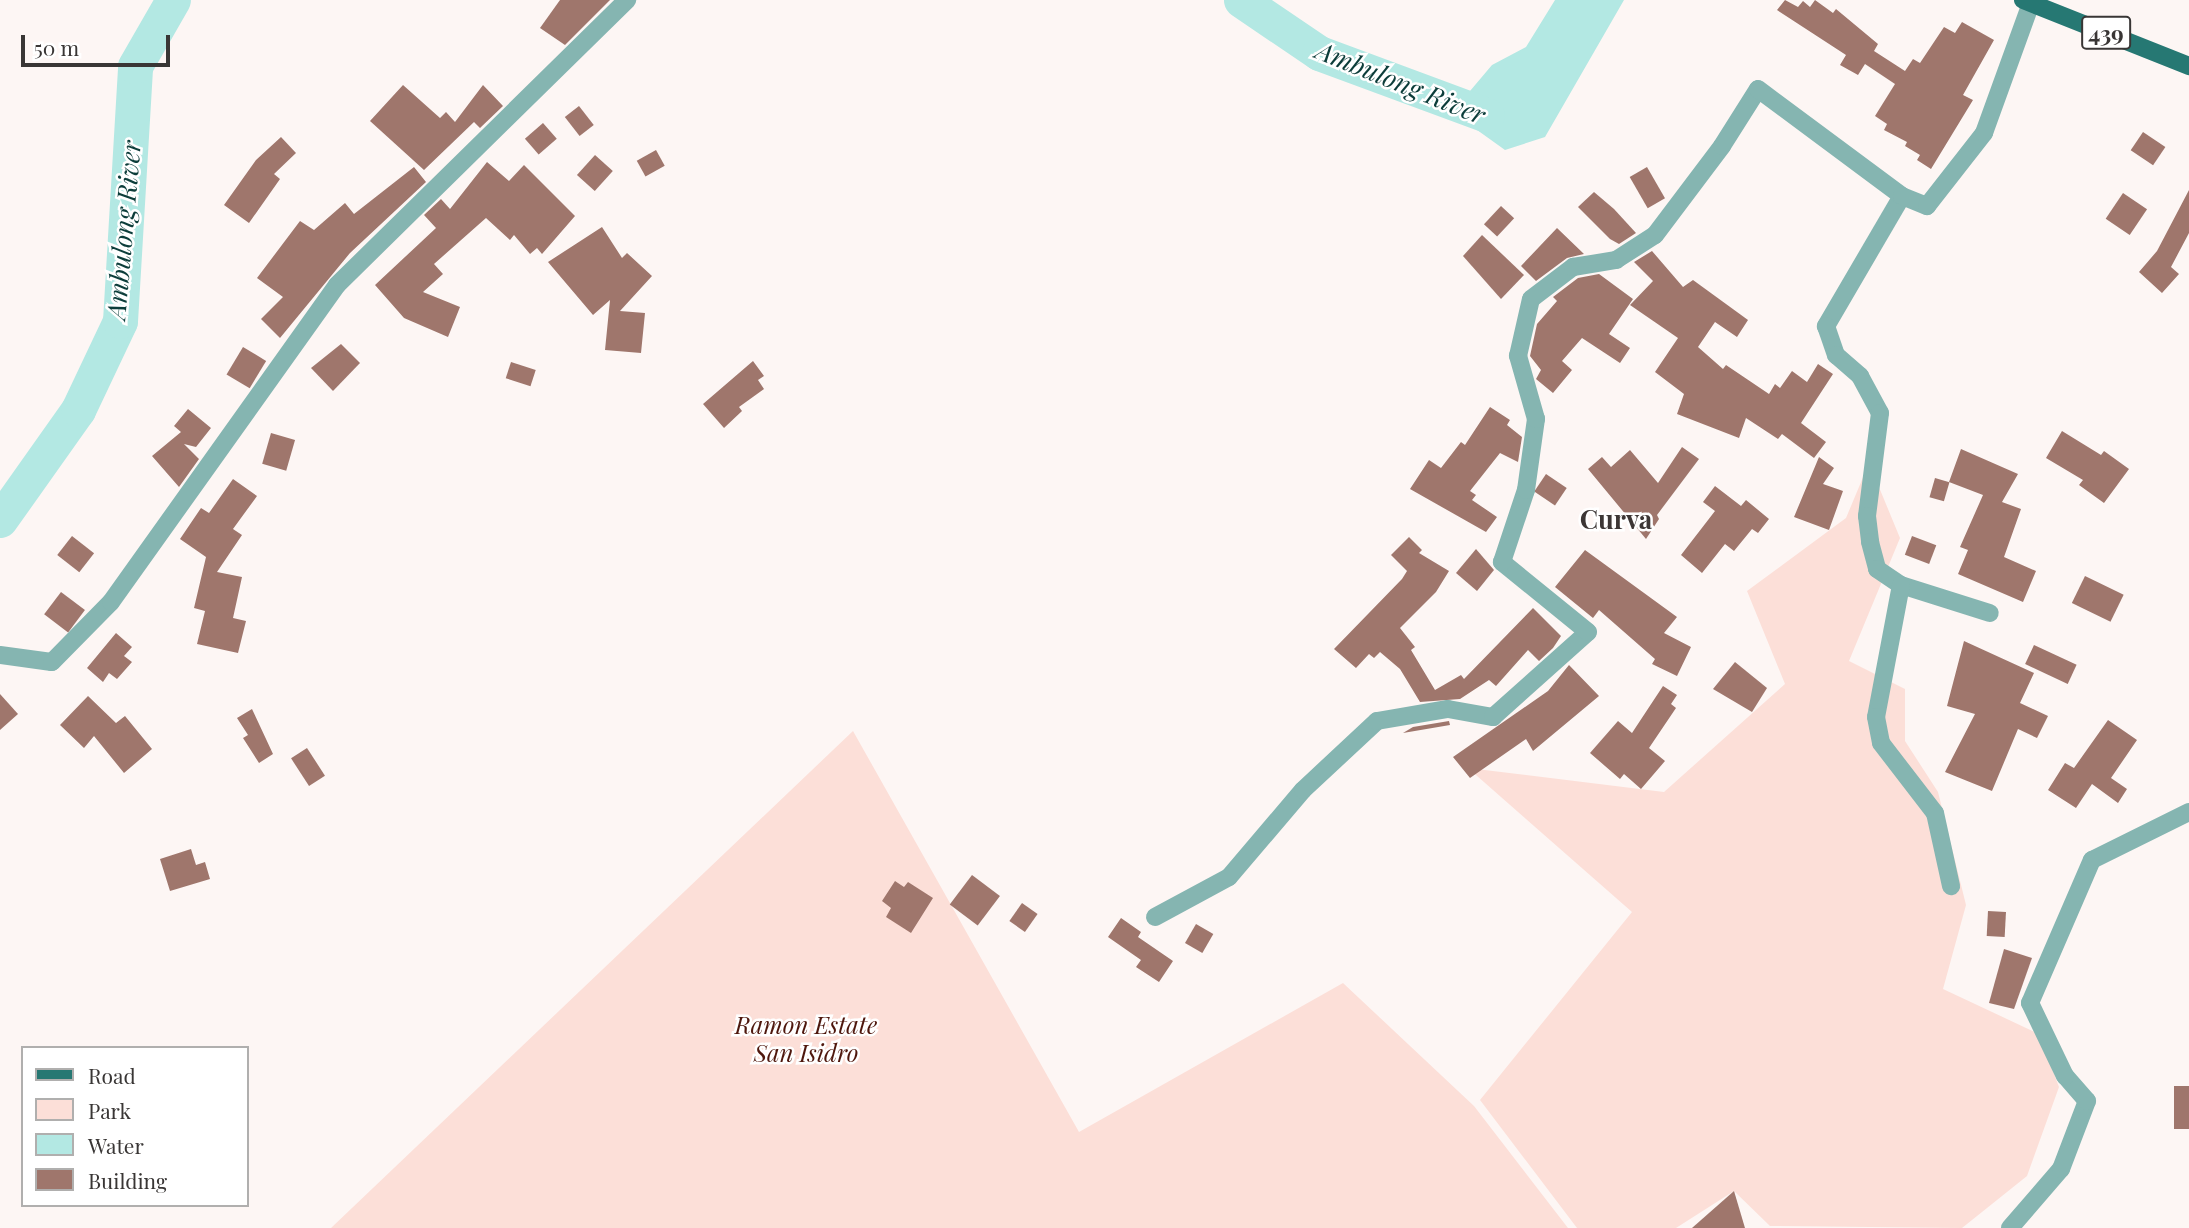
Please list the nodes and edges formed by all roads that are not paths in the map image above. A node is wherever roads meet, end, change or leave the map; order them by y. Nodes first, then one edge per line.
1 (627, 0) edge
2 (2027, 1) edge
3 (2189, 66) edge
4 (1902, 196) junction
5 (1901, 585) junction
6 (1990, 613) dead end
7 (0, 655) edge
8 (2189, 813) edge
9 (1951, 886) dead end
10 (1155, 917) dead end
11 (2010, 1228) edge

1 - 7 street
2 - 3 main road, 439
2 - 4 street
4 - 5 street
4 - 10 street
5 - 6 street
5 - 9 street
8 - 11 street

